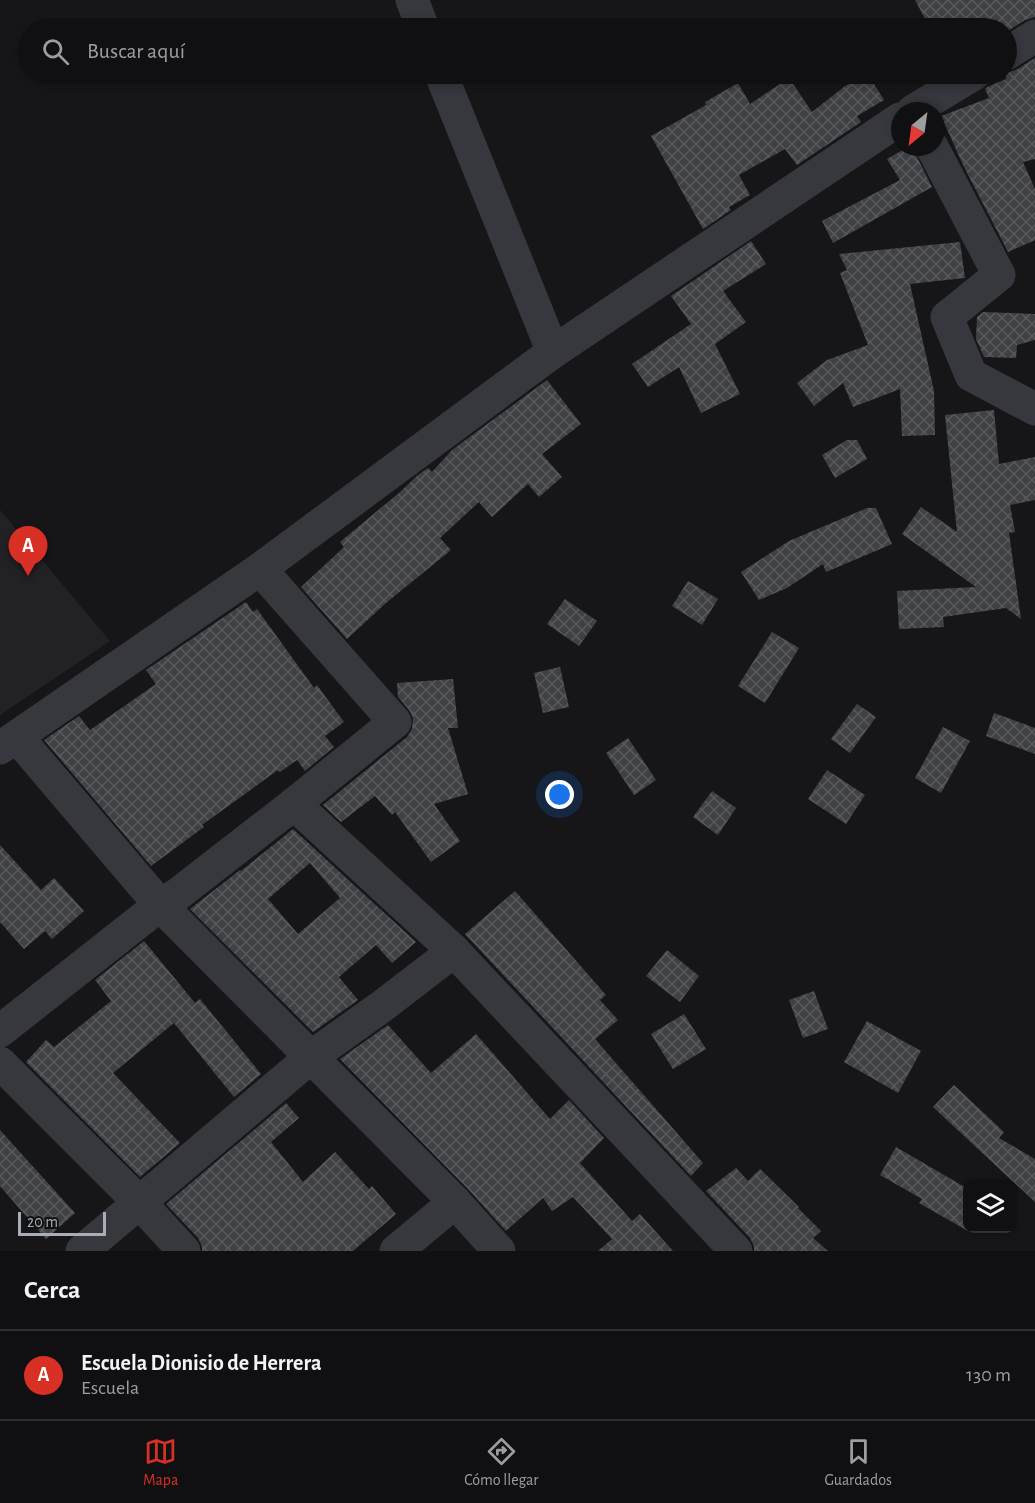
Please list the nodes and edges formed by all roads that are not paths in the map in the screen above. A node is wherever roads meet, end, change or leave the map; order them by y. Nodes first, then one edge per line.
1 (412, 0) edge
2 (419, 18) edge
3 (1035, 36) edge
4 (1017, 47) edge
5 (445, 84) edge
6 (958, 84) edge
7 (928, 102) edge
8 (891, 125) edge
9 (937, 156) edge
10 (554, 352) junction
11 (1035, 410) edge
12 (260, 570) junction
13 (9, 743) edge
14 (294, 804) junction
15 (160, 905) junction
16 (454, 951) junction
17 (0, 1031) edge
18 (311, 1057) junction
19 (0, 1063) edge
20 (455, 1202) junction
21 (140, 1203) junction
22 (82, 1251) edge
23 (184, 1251) edge
24 (396, 1251) edge
25 (500, 1251) edge
26 (736, 1251) edge

1 - 2 street
3 - 4 street
5 - 10 street
6 - 7 street
8 - 10 street
9 - 11 street
10 - 12 street
12 - 13 street
12 - 14 street
13 - 15 street
14 - 15 street
14 - 16 street
15 - 17 street
15 - 18 street
16 - 18 street
16 - 26 street
18 - 20 street
18 - 21 street
19 - 21 street
20 - 24 street
20 - 25 street
21 - 22 street
21 - 23 street

